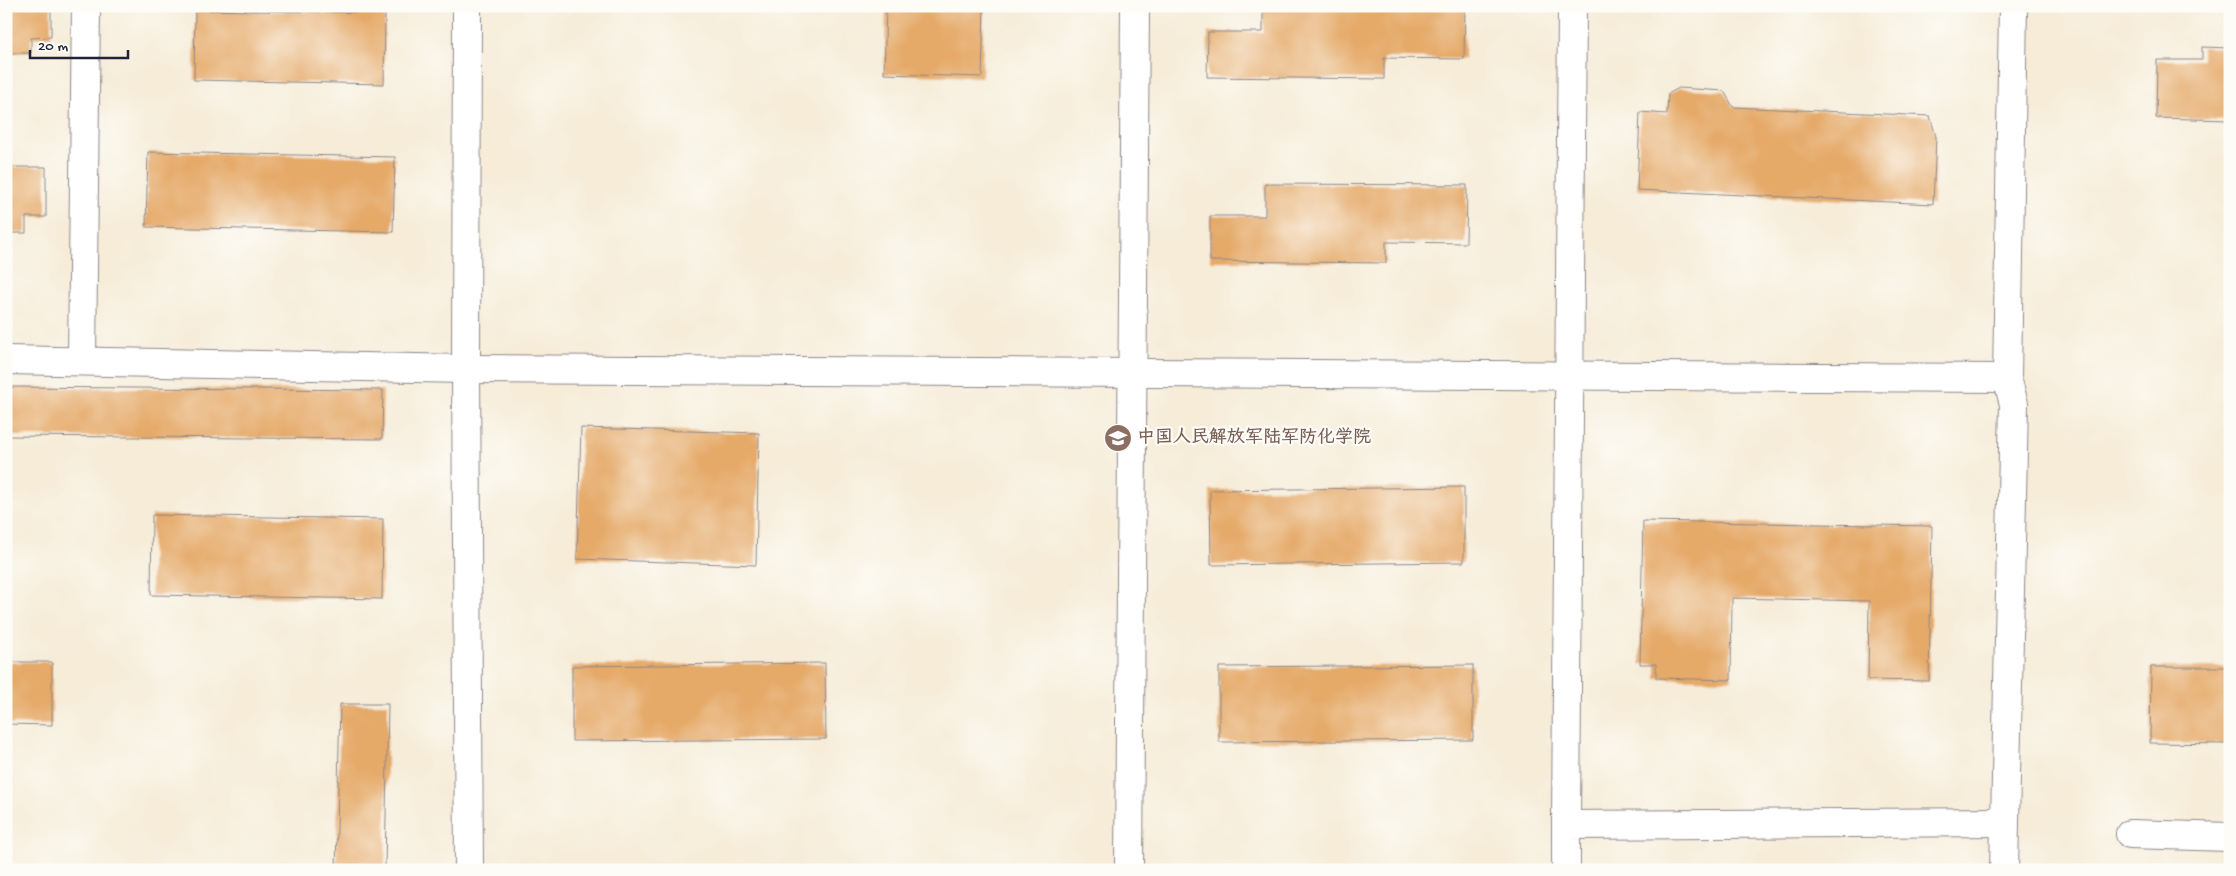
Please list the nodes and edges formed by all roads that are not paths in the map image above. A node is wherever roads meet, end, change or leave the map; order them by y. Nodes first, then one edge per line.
1 (86, 6) edge
2 (467, 6) edge
3 (1135, 6) edge
4 (1572, 6) edge
5 (2013, 6) edge
6 (6, 360) edge
7 (82, 360) junction
8 (466, 369) junction
9 (1132, 373) junction
10 (1569, 375) junction
11 (2008, 378) junction
12 (2004, 822) junction
13 (1566, 826) junction
14 (2130, 834) dead end
15 (2230, 836) edge
16 (468, 870) edge
17 (1129, 870) edge
18 (1566, 870) edge
19 (2004, 870) edge

1 - 7 street
2 - 8 street
3 - 9 street
4 - 10 street
5 - 11 street
6 - 7 street
7 - 8 street
8 - 9 street
8 - 16 street
9 - 10 street
9 - 17 street
10 - 11 street
10 - 13 street
11 - 12 street
12 - 13 street
12 - 19 street
13 - 18 street
14 - 15 street

